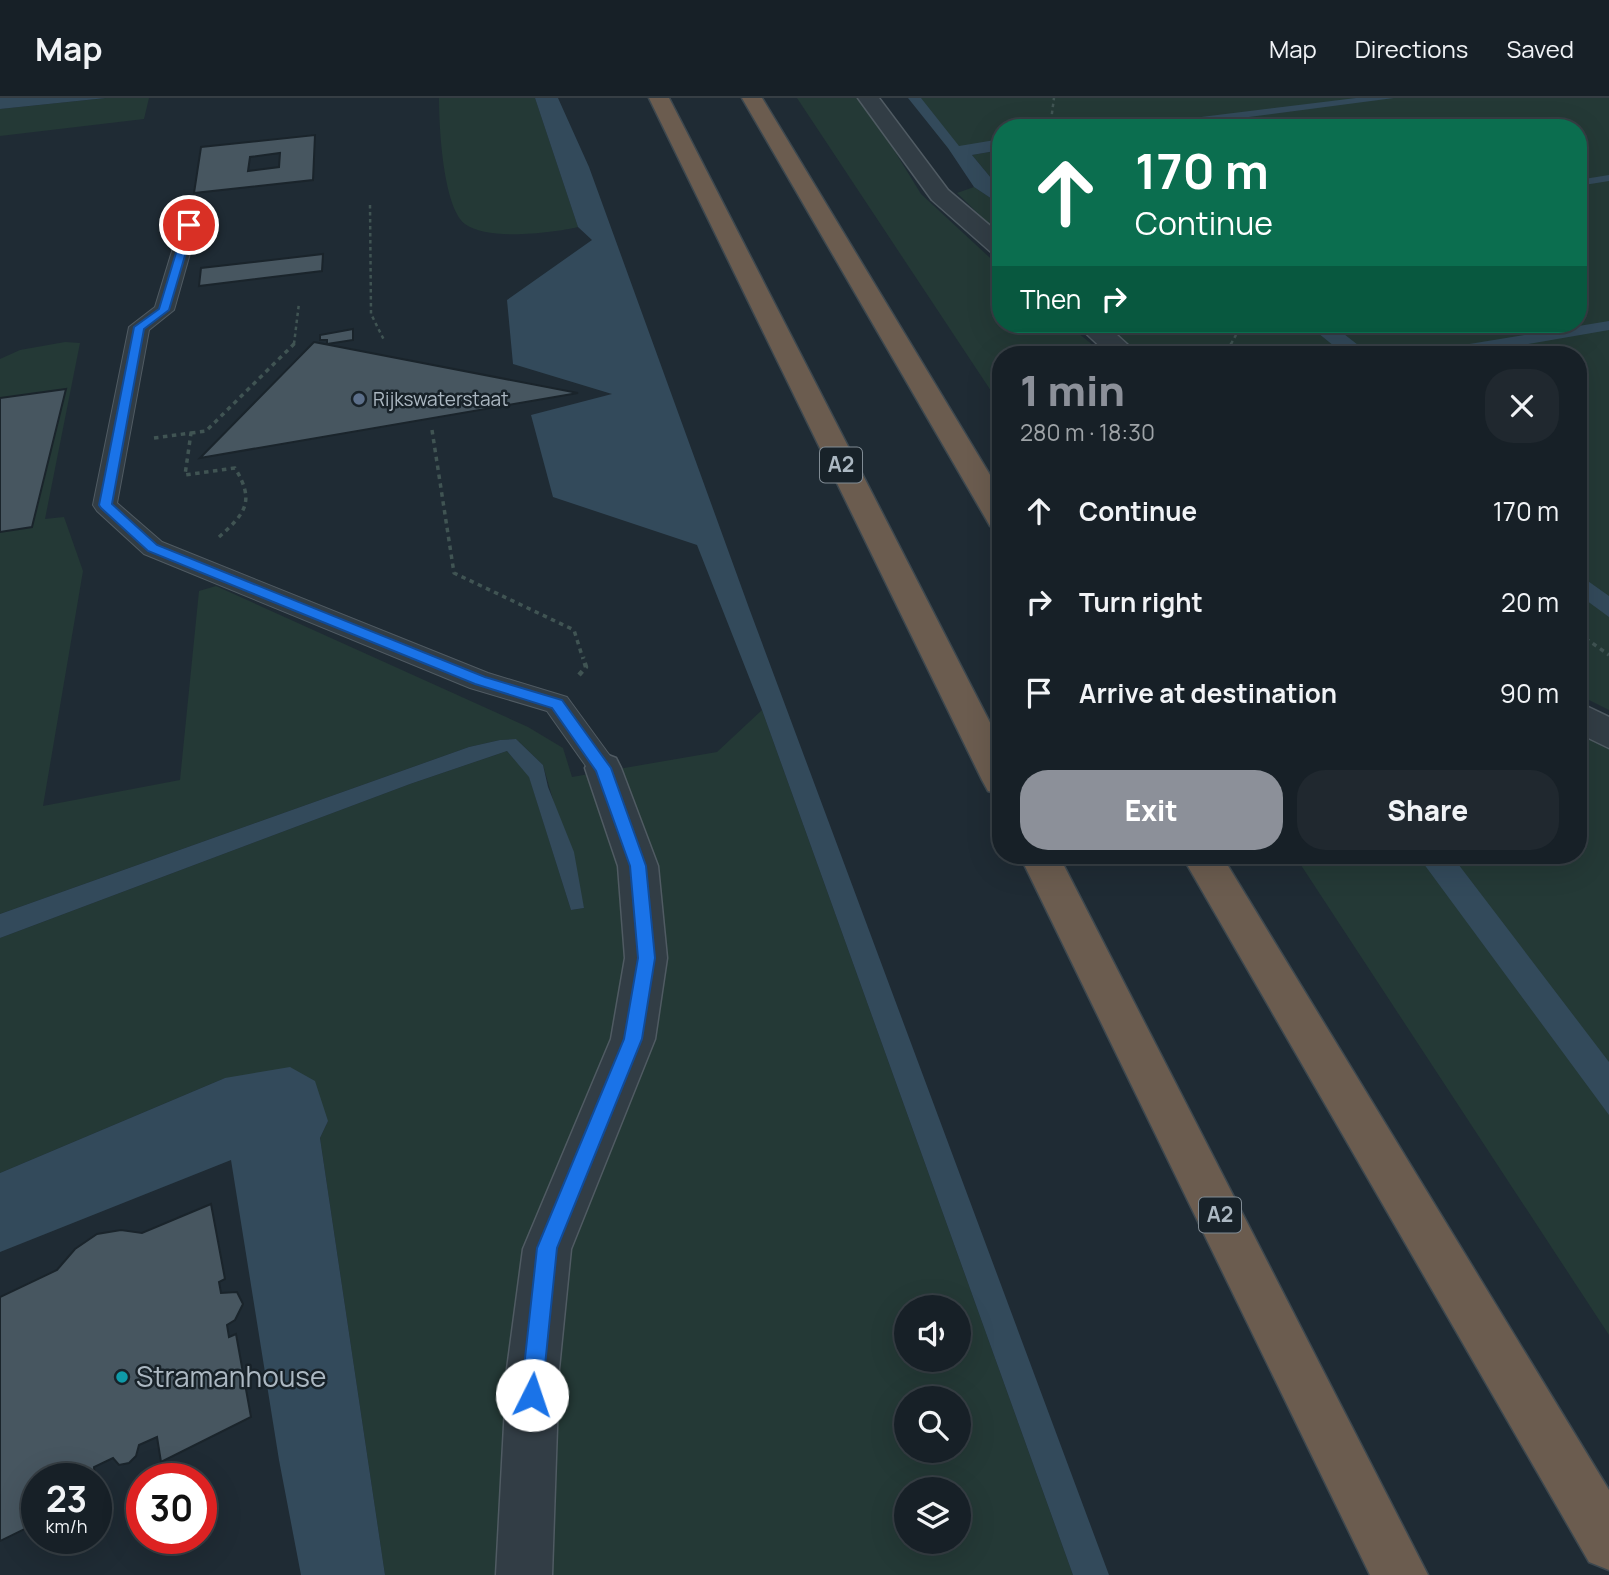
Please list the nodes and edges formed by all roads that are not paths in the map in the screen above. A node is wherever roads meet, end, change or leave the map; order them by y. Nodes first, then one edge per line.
1 (659, 98) edge
2 (752, 98) edge
3 (868, 98) edge
4 (189, 225) dead end
5 (992, 240) edge
6 (1099, 333) edge
7 (1115, 346) edge
8 (992, 504) edge
9 (992, 762) edge
10 (603, 768) joint
11 (1043, 864) edge
12 (1206, 864) edge
13 (1609, 1542) edge
14 (524, 1575) edge
15 (1400, 1575) edge

1 - 9 highway, A2
2 - 8 highway
3 - 5 street
4 - 10 lane
6 - 7 street
10 - 14 street
11 - 15 highway, A2
12 - 13 highway

